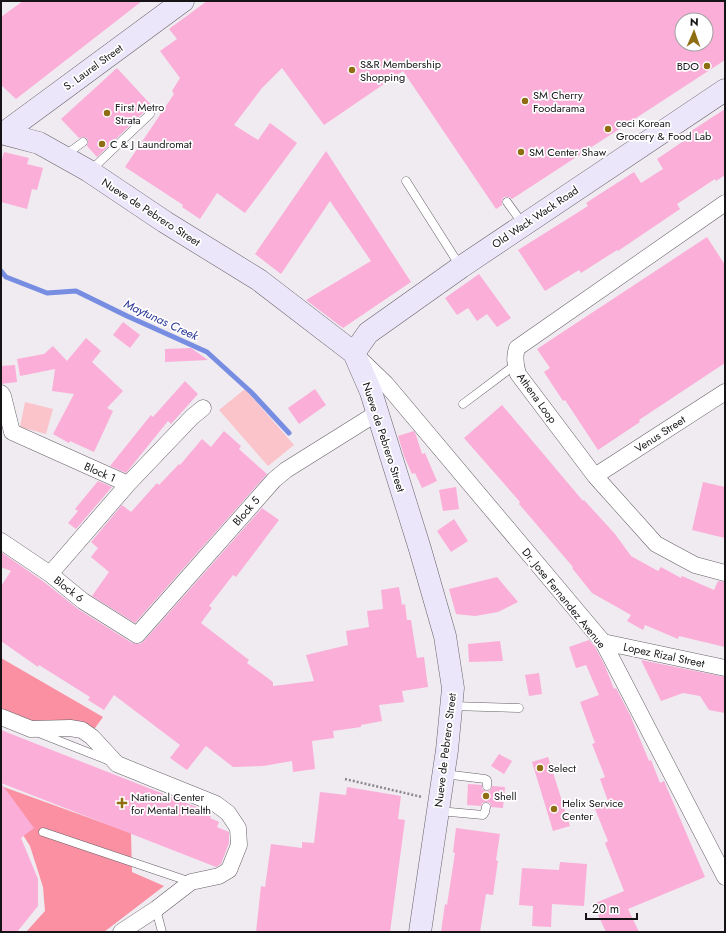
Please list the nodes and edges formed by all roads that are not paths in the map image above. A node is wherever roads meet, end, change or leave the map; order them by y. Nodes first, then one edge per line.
1 (183, 1) edge
2 (725, 90) edge
3 (150, 114) dead end
4 (2, 133) edge
5 (83, 142) dead end
6 (63, 156) junction
7 (90, 171) junction
8 (406, 181) dead end
9 (507, 202) dead end
10 (725, 203) edge
11 (524, 225) junction
12 (461, 267) junction
13 (354, 353) junction
14 (515, 365) junction
15 (725, 392) edge
16 (1, 393) edge
17 (463, 404) dead end
18 (203, 408) dead end
19 (377, 413) junction
20 (7, 434) edge
21 (595, 476) junction
22 (128, 484) junction
23 (1, 541) edge
24 (725, 573) edge
25 (50, 574) junction
26 (137, 635) joint
27 (603, 642) junction
28 (725, 668) edge
29 (451, 706) junction
30 (519, 708) dead end
31 (1, 718) edge
32 (444, 774) junction
33 (487, 786) dead end
34 (439, 806) junction
35 (486, 807) dead end
36 (43, 832) dead end
37 (725, 877) edge
38 (190, 882) junction
39 (156, 909) junction
40 (121, 932) edge
41 (162, 932) edge
42 (420, 932) edge

1 - 4 main road, S. Laurel Street
2 - 11 main road, Old Wack Wack Road
3 - 7 lane
4 - 6 main road, Nueve de Pebrero Street
5 - 6 lane
6 - 7 main road, Nueve de Pebrero Street
7 - 13 main road, Nueve de Pebrero Street
8 - 12 lane
9 - 11 lane
10 - 14 street, Athena Loop
11 - 12 main road, Old Wack Wack Road
12 - 13 main road, Old Wack Wack Road
13 - 19 main road, Nueve de Pebrero Street
13 - 27 street, Dr. Jose Fernandez Avenue
14 - 17 lane
14 - 21 street, Athena Loop
15 - 21 street, Venus Street
16 - 20 street, Block 1
18 - 22 street, Block 1
19 - 26 street, Block 5
19 - 29 main road, Nueve de Pebrero Street
20 - 22 street, Block 1
21 - 24 street, Athena Loop
22 - 25 street
23 - 25 street, Block 6
25 - 26 street, Block 6
27 - 28 street, Lopez Rizal Street
27 - 37 street, Dr. Jose Fernandez Avenue
29 - 30 lane
29 - 32 main road, Nueve de Pebrero Street
31 - 38 street
32 - 33 lane
32 - 34 main road, Nueve de Pebrero Street
34 - 35 lane
34 - 42 main road, Nueve de Pebrero Street
36 - 38 lane
38 - 39 street
39 - 40 street
39 - 41 lane

